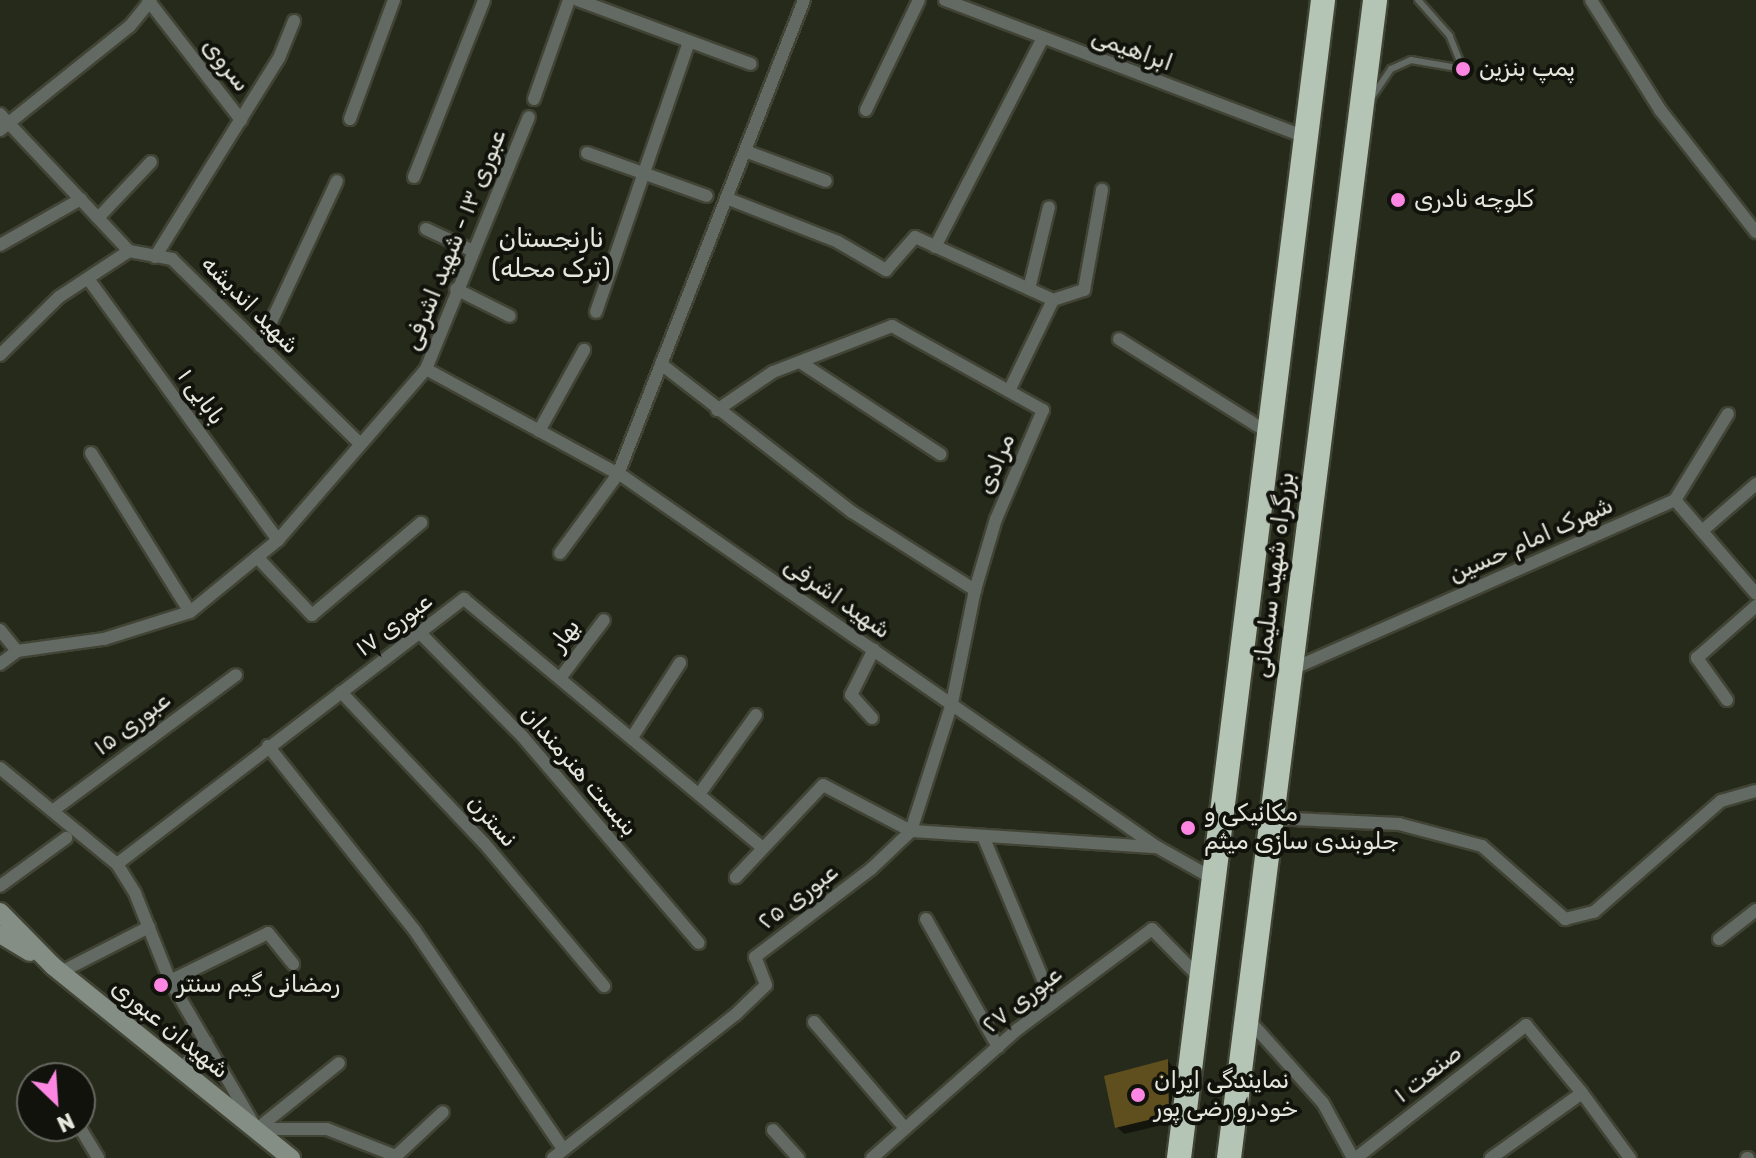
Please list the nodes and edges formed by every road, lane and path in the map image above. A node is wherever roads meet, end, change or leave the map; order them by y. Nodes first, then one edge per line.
1 (394, 0) edge
2 (484, 0) edge
3 (569, 0) edge
4 (578, 0) edge
5 (804, 0) edge
6 (919, 0) edge
7 (945, 0) edge
8 (1323, 0) edge
9 (1375, 0) edge
10 (1418, 0) edge
11 (1591, 0) edge
12 (150, 1) edge
13 (294, 21) dead end
14 (1042, 40) junction
15 (689, 42) junction
16 (751, 64) dead end
17 (534, 99) dead end
18 (866, 110) dead end
19 (529, 117) dead end
20 (1360, 118) junction
21 (350, 119) dead end
22 (241, 120) junction
23 (3, 122) edge
24 (1306, 137) junction
25 (745, 151) junction
26 (587, 153) dead end
27 (151, 162) dead end
28 (645, 175) junction
29 (414, 177) dead end
30 (337, 181) dead end
31 (826, 181) dead end
32 (1102, 190) dead end
33 (707, 196) dead end
34 (726, 198) junction
35 (81, 199) junction
36 (1049, 207) dead end
37 (98, 218) junction
38 (426, 229) dead end
39 (1756, 232) edge
40 (0, 245) edge
41 (935, 247) junction
42 (129, 251) junction
43 (473, 251) junction
44 (155, 257) junction
45 (89, 280) junction
46 (456, 289) junction
47 (1029, 289) junction
48 (1053, 300) junction
49 (596, 312) dead end
50 (510, 316) dead end
51 (1119, 339) dead end
52 (260, 346) junction
53 (584, 350) dead end
54 (0, 355) edge
55 (800, 362) junction
56 (661, 364) junction
57 (426, 369) junction
58 (1009, 391) junction
59 (717, 410) junction
60 (1728, 414) dead end
61 (539, 431) junction
62 (1269, 433) junction
63 (360, 444) junction
64 (91, 453) dead end
65 (940, 454) dead end
66 (618, 474) junction
67 (1756, 484) edge
68 (1675, 500) junction
69 (421, 523) dead end
70 (1702, 531) junction
71 (278, 540) junction
72 (560, 553) dead end
73 (257, 557) junction
74 (975, 590) junction
75 (1756, 594) edge
76 (1756, 606) edge
77 (190, 612) junction
78 (604, 620) dead end
79 (0, 630) edge
80 (420, 633) junction
81 (874, 649) junction
82 (17, 651) junction
83 (680, 663) dead end
84 (0, 664) edge
85 (1290, 670) junction
86 (236, 675) dead end
87 (561, 677) junction
88 (341, 692) junction
89 (1727, 700) dead end
90 (952, 703) junction
91 (756, 715) dead end
92 (872, 718) dead end
93 (633, 736) junction
94 (268, 746) junction
95 (0, 768) edge
96 (1756, 791) edge
97 (700, 793) junction
98 (55, 809) junction
99 (1272, 818) junction
100 (911, 831) junction
101 (983, 836) junction
102 (66, 838) dead end
103 (1157, 847) junction
104 (763, 848) junction
105 (117, 864) junction
106 (736, 877) dead end
107 (1214, 879) junction
108 (0, 886) edge
109 (1756, 910) edge
110 (0, 912) edge
111 (926, 919) dead end
112 (149, 927) junction
113 (0, 934) edge
114 (1719, 939) dead end
115 (699, 943) dead end
116 (293, 964) dead end
117 (57, 969) junction
118 (1201, 979) junction
119 (170, 981) junction
120 (604, 986) dead end
121 (1053, 1003) junction
122 (1247, 1018) junction
123 (814, 1022) dead end
124 (206, 1042) junction
125 (998, 1047) junction
126 (339, 1063) dead end
127 (181, 1069) junction
128 (1582, 1093) junction
129 (443, 1112) dead end
130 (905, 1128) junction
131 (257, 1129) junction
132 (773, 1130) dead end
133 (558, 1154) edge
134 (291, 1158) edge
135 (798, 1158) edge
136 (872, 1158) edge
137 (1179, 1158) edge
138 (1229, 1158) edge
139 (1354, 1158) edge
140 (1491, 1158) edge
141 (1630, 1158) edge

1 - 21 street
2 - 29 street
3 - 17 street
4 - 15 street
5 - 25 street
6 - 18 street
7 - 14 street, ابراهیمی
8 - 24 highway, بزرگراه شهید سلیمانی
9 - 20 highway, بزرگراه شهید سلیمانی
10 - 20 lane
11 - 39 street
12 - 22 street, سروی
12 - 23 street
13 - 22 street
14 - 24 street, ابراهیمی
14 - 41 street
15 - 16 street
15 - 28 street
19 - 43 street, عبوری ۱۳ - شهید اشرفی
20 - 85 highway, بزرگراه شهید سلیمانی
22 - 44 street
23 - 35 street
24 - 62 highway, بزرگراه شهید سلیمانی
25 - 31 street
25 - 34 street
26 - 28 street
27 - 37 street
28 - 33 street
28 - 49 street
30 - 52 street
32 - 48 street
34 - 41 street
34 - 56 street
35 - 37 street
35 - 40 street
36 - 47 street
37 - 42 street
38 - 43 street
41 - 47 street
42 - 44 street, شهید اندیشه
42 - 45 street
43 - 46 street, عبوری ۱۳ - شهید اشرفی
44 - 52 street, شهید اندیشه
45 - 54 street
45 - 71 street, بابایی ۱
46 - 50 street
46 - 57 street, عبوری ۱۳ - شهید اشرفی
47 - 48 street
48 - 58 street
51 - 62 street
52 - 63 street, شهید اندیشه
53 - 61 street
55 - 58 street, مرادی
55 - 59 street
55 - 65 street
56 - 59 street
56 - 66 street
57 - 61 street, شهید اشرفی
57 - 63 street, عبوری ۱۳ - شهید اشرفی
58 - 74 street, مرادی
59 - 74 street
60 - 68 street
61 - 66 street, شهید اشرفی
62 - 107 highway, بزرگراه شهید سلیمانی
63 - 71 street, عبوری ۱۳ - شهید اشرفی
64 - 77 street
66 - 72 street
66 - 81 street, شهید اشرفی
67 - 70 street
68 - 70 street
68 - 85 street, شهرک امام حسین
69 - 73 street
70 - 75 street
71 - 73 street, عبوری ۱۳ - شهید اشرفی
73 - 77 street, عبوری ۱۳ - شهید اشرفی
74 - 90 street, مرادی
76 - 89 street
77 - 82 street, عبوری ۱۳ - شهید اشرفی
78 - 87 street, بهار
79 - 82 street
80 - 87 street, عبوری ۱۷
80 - 88 street, عبوری ۱۷
80 - 115 street, بنبست هنرمندان
81 - 90 street, شهید اشرفی
81 - 92 street
82 - 84 street, عبوری ۱۳ - شهید اشرفی
83 - 93 street
85 - 99 highway, بزرگراه شهید سلیمانی
86 - 98 street, عبوری ۱۵
87 - 93 street, عبوری ۱۷
88 - 94 street, عبوری ۱۷
88 - 120 street, نسترن
90 - 100 street, مرادی
90 - 103 street, شهید اشرفی
91 - 97 street
93 - 97 street, عبوری ۱۷
94 - 105 street, عبوری ۱۷
94 - 133 street
95 - 98 street, شهیدان عبوری
96 - 99 street
97 - 104 street, عبوری ۱۷
98 - 105 street, شهیدان عبوری
99 - 122 highway, بزرگراه شهید سلیمانی
100 - 101 street
100 - 104 street
100 - 133 street, عبوری ۲۵
101 - 103 street
101 - 121 street
102 - 108 street
103 - 107 street, شهید اشرفی
104 - 106 street
105 - 112 street, شهیدان عبوری
107 - 118 highway, بزرگراه شهید سلیمانی
109 - 114 street
110 - 117 main road, شهیدان عبوری
111 - 125 street
112 - 117 street
112 - 119 street, شهیدان عبوری
113 - 117 main road, شهیدان عبوری
116 - 119 street
117 - 127 main road, شهیدان عبوری
118 - 121 street, عبوری ۲۷
118 - 137 highway, بزرگراه شهید سلیمانی
119 - 124 street, شهیدان عبوری
121 - 125 street, عبوری ۲۷
122 - 138 highway, بزرگراه شهید سلیمانی
122 - 139 street
123 - 130 street
124 - 127 street
124 - 131 street, شهیدان عبوری
125 - 130 street, عبوری ۲۷
126 - 131 street
127 - 131 main road, شهیدان عبوری
128 - 139 street, صنعت ۱
128 - 140 street
128 - 141 street
129 - 131 street
130 - 136 street, عبوری ۲۷
131 - 134 main road, شهیدان عبوری
132 - 135 street

